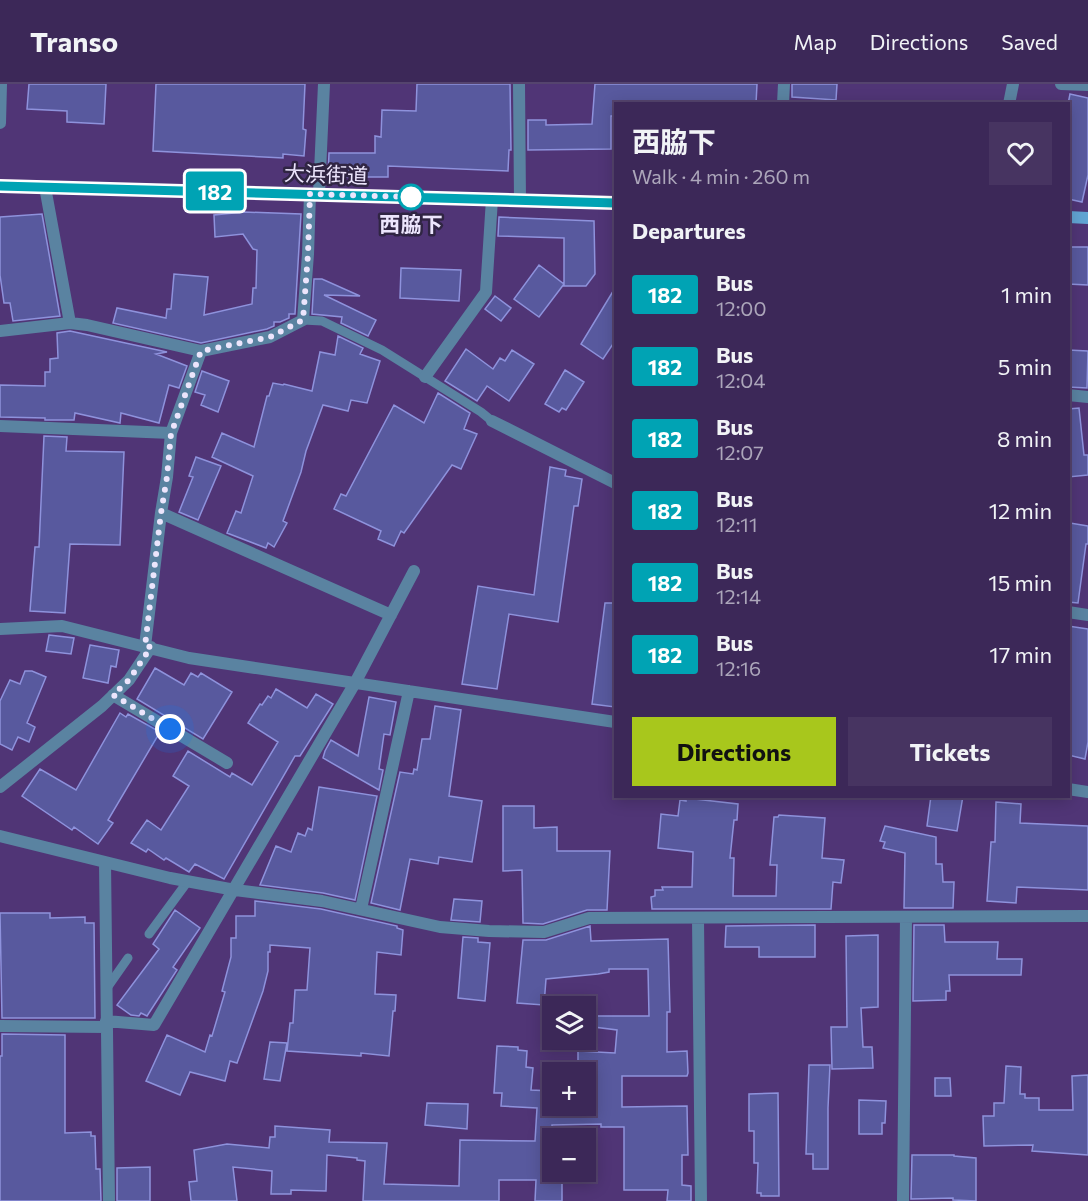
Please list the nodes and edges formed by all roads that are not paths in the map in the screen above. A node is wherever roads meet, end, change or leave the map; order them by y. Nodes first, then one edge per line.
1 (1, 84) edge
2 (324, 84) edge
3 (519, 84) edge
4 (784, 84) edge
5 (1013, 84) edge
6 (1061, 84) edge
7 (1088, 85) edge
8 (783, 102) edge
9 (1009, 102) edge
10 (0, 123) edge
11 (0, 186) edge
12 (45, 187) junction
13 (314, 194) junction
14 (492, 199) junction
15 (520, 200) junction
16 (614, 203) edge
17 (1070, 218) edge
18 (1088, 218) edge
19 (303, 320) junction
20 (70, 323) junction
21 (0, 331) edge
22 (201, 351) junction
23 (425, 377) junction
24 (1070, 395) edge
25 (1088, 397) edge
26 (492, 422) joint
27 (0, 426) edge
28 (171, 434) junction
29 (614, 483) edge
30 (161, 513) junction
31 (414, 571) dead end
32 (1070, 612) edge
33 (391, 615) junction
34 (1088, 615) edge
35 (0, 629) edge
36 (148, 646) junction
37 (355, 683) junction
38 (409, 691) junction
39 (113, 695) junction
40 (614, 722) edge
41 (227, 763) dead end
42 (0, 787) edge
43 (1070, 789) edge
44 (1088, 792) edge
45 (0, 836) edge
46 (105, 862) junction
47 (188, 881) junction
48 (235, 890) junction
49 (361, 909) junction
50 (1088, 916) edge
51 (906, 918) junction
52 (698, 919) junction
53 (149, 933) dead end
54 (128, 958) dead end
55 (106, 989) junction
56 (106, 1024) junction
57 (0, 1026) edge
58 (109, 1201) edge
59 (701, 1201) edge
60 (903, 1201) edge

1 - 10 street
2 - 13 street
3 - 15 street
4 - 8 street
5 - 9 street
6 - 7 street
11 - 12 street, 大浜街道
12 - 13 street, 大浜街道
12 - 20 street
13 - 14 street, 大浜街道
13 - 19 street
14 - 15 street, 大浜街道
14 - 23 street
15 - 16 street, 大浜街道
17 - 18 street
19 - 22 street
19 - 23 lane
20 - 21 street
20 - 22 street
22 - 28 street
23 - 26 lane
24 - 25 street
26 - 29 street
27 - 28 street
28 - 30 street
30 - 33 street
30 - 36 street
31 - 33 street
32 - 34 street
33 - 37 street
35 - 36 street
36 - 37 street
36 - 39 street
37 - 38 street
37 - 48 street
38 - 40 street
38 - 49 street
39 - 41 street
39 - 42 street
43 - 44 street
45 - 46 street
46 - 47 street
46 - 55 street
47 - 48 street
47 - 53 lane
48 - 49 street
48 - 56 street
49 - 52 street
50 - 51 street
51 - 52 street
51 - 60 street
52 - 59 street
54 - 55 lane
55 - 56 street
56 - 57 street
56 - 58 street

